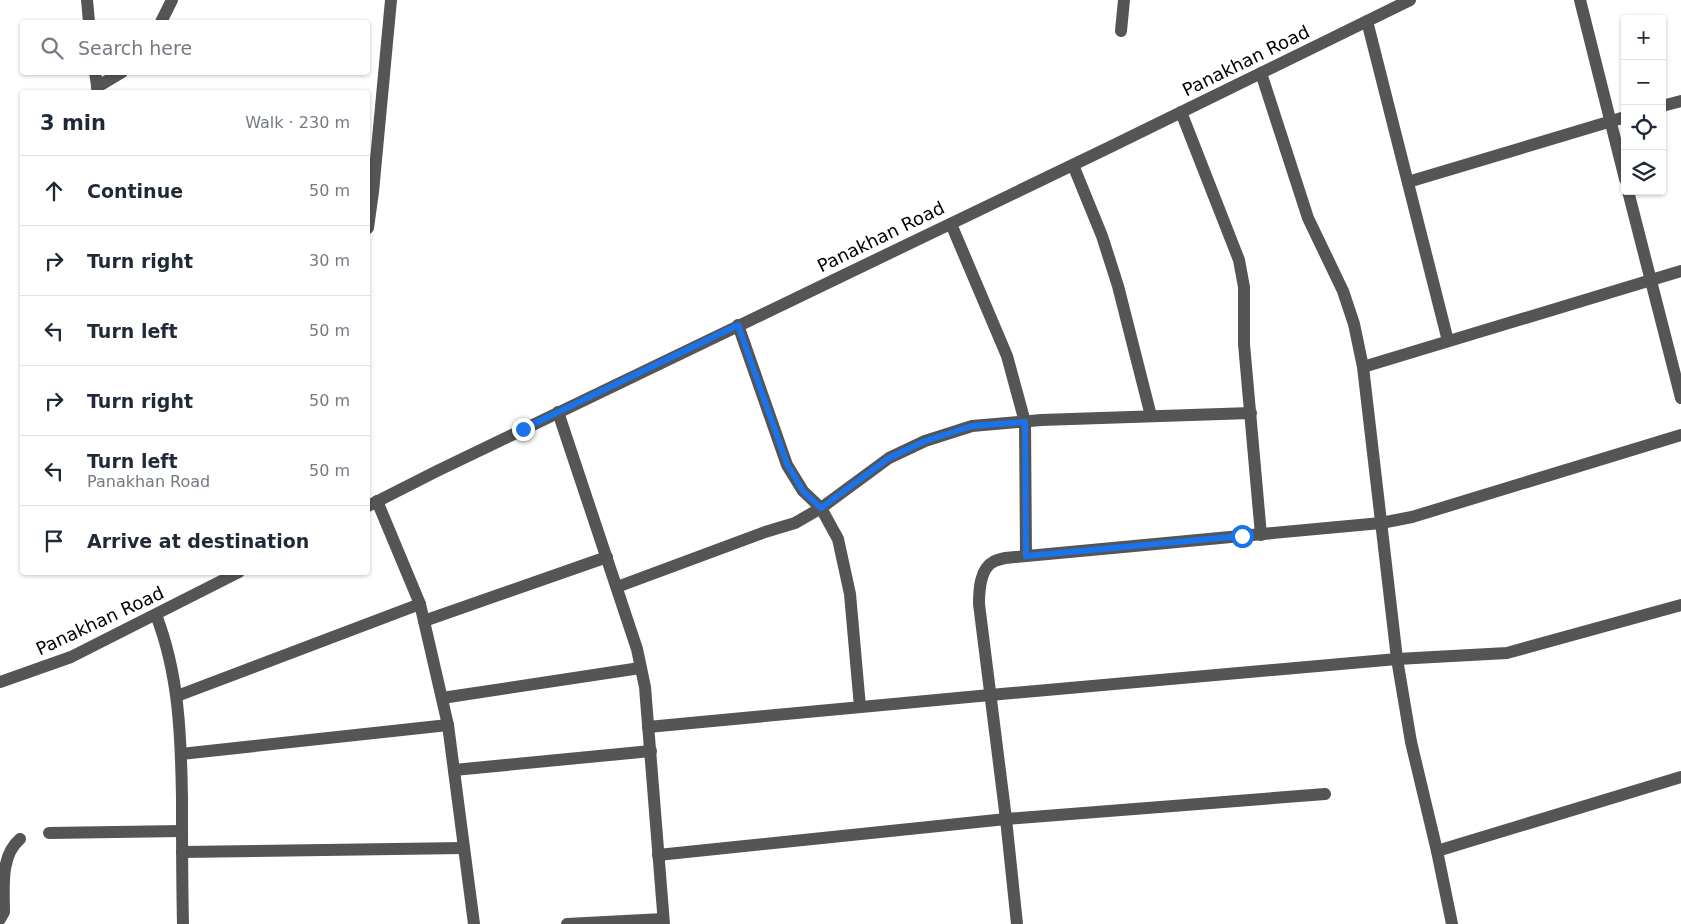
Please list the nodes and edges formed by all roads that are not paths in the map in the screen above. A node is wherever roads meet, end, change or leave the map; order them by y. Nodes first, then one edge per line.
1 (87, 0) edge
2 (172, 0) edge
3 (391, 0) edge
4 (1124, 0) edge
5 (1410, 0) edge
6 (1580, 0) edge
7 (89, 20) edge
8 (162, 20) edge
9 (1368, 21) junction
10 (1121, 31) dead end
11 (1261, 73) junction
12 (95, 75) edge
13 (118, 75) edge
14 (97, 90) edge
15 (1681, 101) edge
16 (1666, 105) edge
17 (1181, 112) junction
18 (1621, 118) edge
19 (1610, 121) junction
20 (1621, 164) edge
21 (1073, 165) junction
22 (1408, 182) junction
23 (1629, 195) edge
24 (370, 214) edge
25 (950, 224) junction
26 (1681, 271) edge
27 (1651, 280) junction
28 (738, 325) junction
29 (1448, 341) junction
30 (1363, 367) junction
31 (1681, 398) edge
32 (558, 412) junction
33 (1251, 413) junction
34 (1151, 416) junction
35 (1025, 422) junction
36 (1681, 435) edge
37 (372, 504) edge
38 (821, 508) junction
39 (1381, 523) junction
40 (1261, 535) junction
41 (1026, 556) junction
42 (607, 557) junction
43 (233, 575) edge
44 (617, 587) junction
45 (420, 604) junction
46 (1681, 605) edge
47 (156, 615) junction
48 (424, 620) junction
49 (1397, 659) junction
50 (640, 668) junction
51 (0, 682) edge
52 (990, 695) junction
53 (176, 696) junction
54 (442, 698) junction
55 (860, 707) junction
56 (448, 725) junction
57 (648, 727) junction
58 (651, 751) junction
59 (181, 754) junction
60 (454, 770) junction
61 (1681, 776) edge
62 (1325, 794) dead end
63 (1006, 819) junction
64 (182, 831) junction
65 (49, 834) dead end
66 (20, 839) dead end
67 (464, 848) junction
68 (1437, 851) junction
69 (182, 852) junction
70 (658, 855) junction
71 (0, 919) edge
72 (663, 921) edge
73 (183, 924) edge
74 (474, 924) edge
75 (566, 924) edge
76 (1017, 924) edge
77 (1452, 924) edge

1 - 7 street
2 - 8 street
3 - 24 street
4 - 10 street
5 - 9 street, Panakhan Road
6 - 19 street
9 - 11 street, Panakhan Road
9 - 22 street
11 - 17 street, Panakhan Road
11 - 30 street
12 - 14 street
13 - 14 street
15 - 16 street
17 - 21 street, Panakhan Road
17 - 33 street
18 - 19 street
19 - 20 street
19 - 22 street
21 - 25 street, Panakhan Road
21 - 34 street
22 - 29 street
23 - 27 street
25 - 28 street, Panakhan Road
25 - 35 street
26 - 27 street
27 - 29 street
27 - 31 street
28 - 32 street, Panakhan Road
28 - 38 street
29 - 30 street
30 - 39 street
32 - 37 street, Panakhan Road
32 - 42 street
33 - 34 street
33 - 40 street
34 - 35 street
35 - 38 street
35 - 41 street
36 - 39 street
37 - 45 street
38 - 44 street
38 - 55 street
39 - 40 street
39 - 49 street
40 - 41 street
41 - 52 street
42 - 44 street
42 - 48 street
43 - 47 street, Panakhan Road
44 - 50 street
45 - 48 street
45 - 53 street
46 - 49 street
47 - 51 street, Panakhan Road
47 - 53 street
48 - 54 street
49 - 52 street
49 - 68 street
50 - 54 street
50 - 57 street
52 - 55 street
52 - 63 street
53 - 59 street
54 - 56 street
55 - 57 street
56 - 59 street
56 - 60 street
57 - 58 street
58 - 60 street
58 - 70 street
59 - 64 street
60 - 67 street
61 - 68 street
62 - 63 street
63 - 70 street
63 - 76 street
64 - 65 street
64 - 69 street
66 - 71 street
67 - 69 street
67 - 74 street
68 - 77 street
69 - 73 street
70 - 72 street
72 - 75 street

